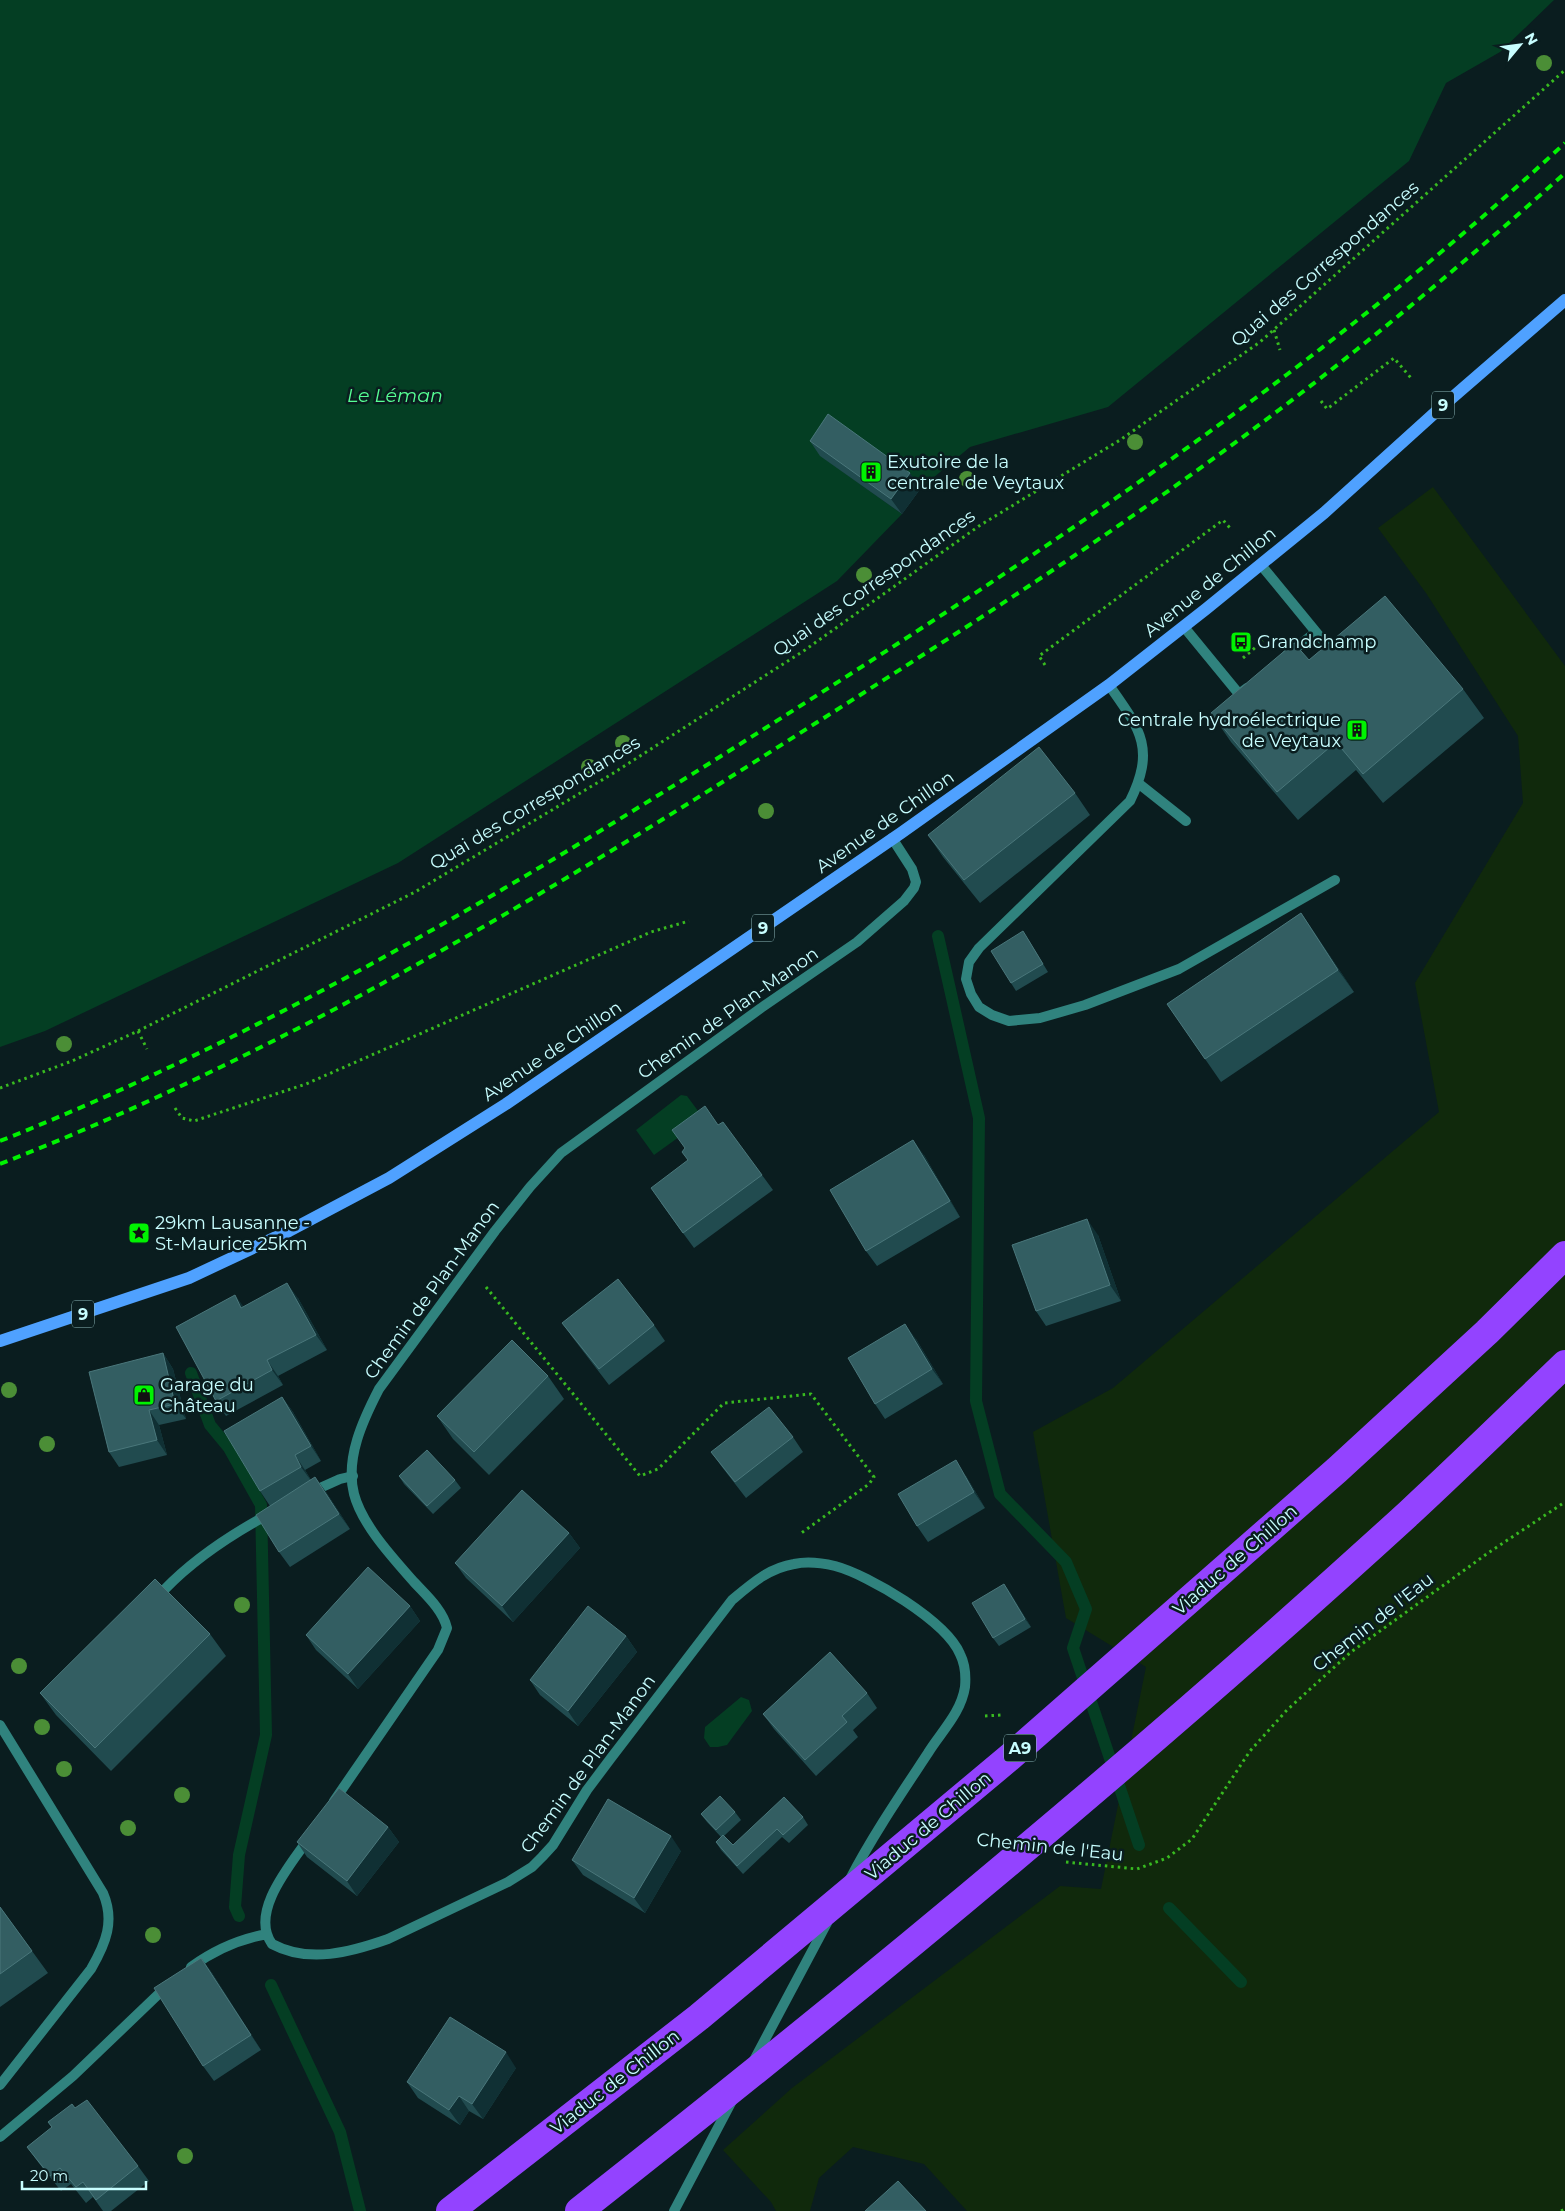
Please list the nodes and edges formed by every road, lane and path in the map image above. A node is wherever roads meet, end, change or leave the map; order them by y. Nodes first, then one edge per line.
1 (1565, 70) edge
2 (1565, 300) edge
3 (1274, 330) junction
4 (1280, 350) dead end
5 (1411, 378) dead end
6 (1320, 401) dead end
7 (1230, 528) dead end
8 (1262, 565) junction
9 (1142, 580) junction
10 (1148, 582) dead end
11 (1184, 627) junction
12 (1316, 632) junction
13 (1278, 663) edge
14 (1045, 665) dead end
15 (1344, 666) edge
16 (1255, 682) edge
17 (1109, 685) junction
18 (1138, 783) junction
19 (1186, 821) dead end
20 (892, 838) junction
21 (1335, 880) dead end
22 (689, 921) dead end
23 (138, 1031) junction
24 (147, 1049) dead end
25 (0, 1088) edge
26 (175, 1108) dead end
27 (1565, 1255) edge
28 (468, 1265) junction
29 (0, 1341) edge
30 (1565, 1364) edge
31 (353, 1476) junction
32 (302, 1496) edge
33 (1565, 1502) edge
34 (279, 1508) edge
35 (794, 1564) junction
36 (165, 1589) edge
37 (0, 1725) edge
38 (327, 1811) edge
39 (316, 1827) edge
40 (1057, 1861) dead end
41 (267, 1934) junction
42 (0, 2085) edge
43 (0, 2137) edge
44 (1565, 2209) edge
45 (450, 2211) edge
46 (579, 2211) edge
47 (674, 2211) edge
48 (1561, 2211) edge

1 - 3 path, Quai des Correspondances
2 - 8 main road, Avenue de Chillon / 9
3 - 4 path
3 - 23 path, Quai des Correspondances
5 - 6 path
7 - 9 path
8 - 11 main road, Avenue de Chillon / 9
8 - 12 street
9 - 10 path
9 - 14 path
11 - 16 street
11 - 17 main road, Avenue de Chillon / 9
12 - 13 street
12 - 15 street
17 - 18 street
17 - 20 main road, Avenue de Chillon / 9
18 - 19 street
18 - 21 street
20 - 28 street, Chemin de Plan-Manon
20 - 29 main road, Avenue de Chillon / 9
22 - 26 path
23 - 24 path
23 - 25 path, Quai des Correspondances
27 - 45 highway, Viaduc de Chillon / A9, bridge
28 - 31 street, Chemin de Plan-Manon
28 - 35 path
30 - 46 highway, bridge
31 - 32 street
31 - 38 street, Chemin de Plan-Manon
33 - 40 path, Chemin de l'Eau
34 - 36 street
35 - 41 street, Chemin de Plan-Manon
35 - 47 street, Chemin de Plan-Manon
37 - 42 street
39 - 41 street
41 - 43 street
44 - 48 path

